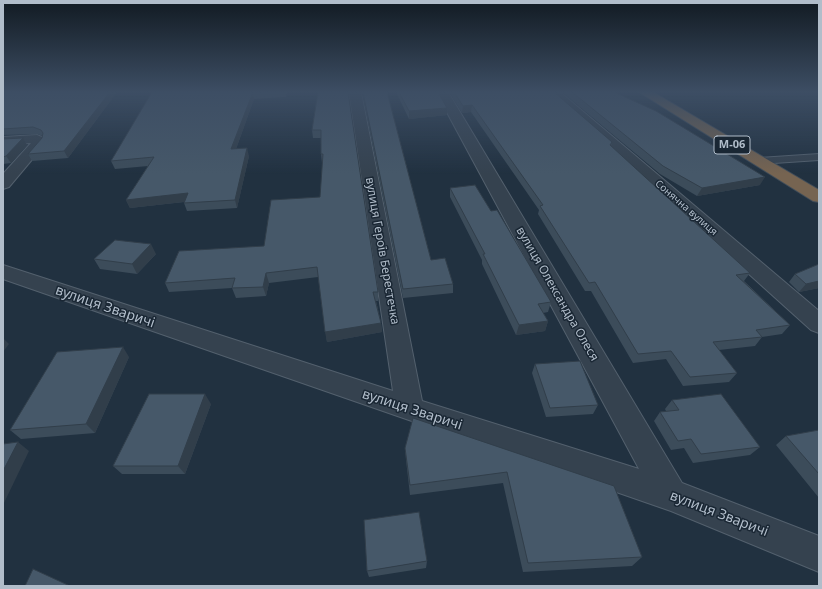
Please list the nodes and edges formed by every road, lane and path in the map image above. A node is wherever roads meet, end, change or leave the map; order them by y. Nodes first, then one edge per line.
1 (360, 119) edge
2 (458, 119) edge
3 (585, 119) edge
4 (690, 119) edge
5 (3, 141) edge
6 (819, 157) edge
7 (759, 162) junction
8 (3, 184) edge
9 (819, 198) edge
10 (3, 272) edge
11 (819, 324) edge
12 (410, 410) junction
13 (671, 495) junction
14 (819, 554) edge

1 - 12 street, вулиця Героїв Берестечка
2 - 13 street, вулиця Олександра Олеся
3 - 11 street, Сонячна вулиця
4 - 7 highway, М-06
5 - 8 street
6 - 7 lane
7 - 9 highway, М-06
10 - 12 street, вулиця Зваричі
12 - 13 street, вулиця Зваричі
13 - 14 street, вулиця Зваричі

